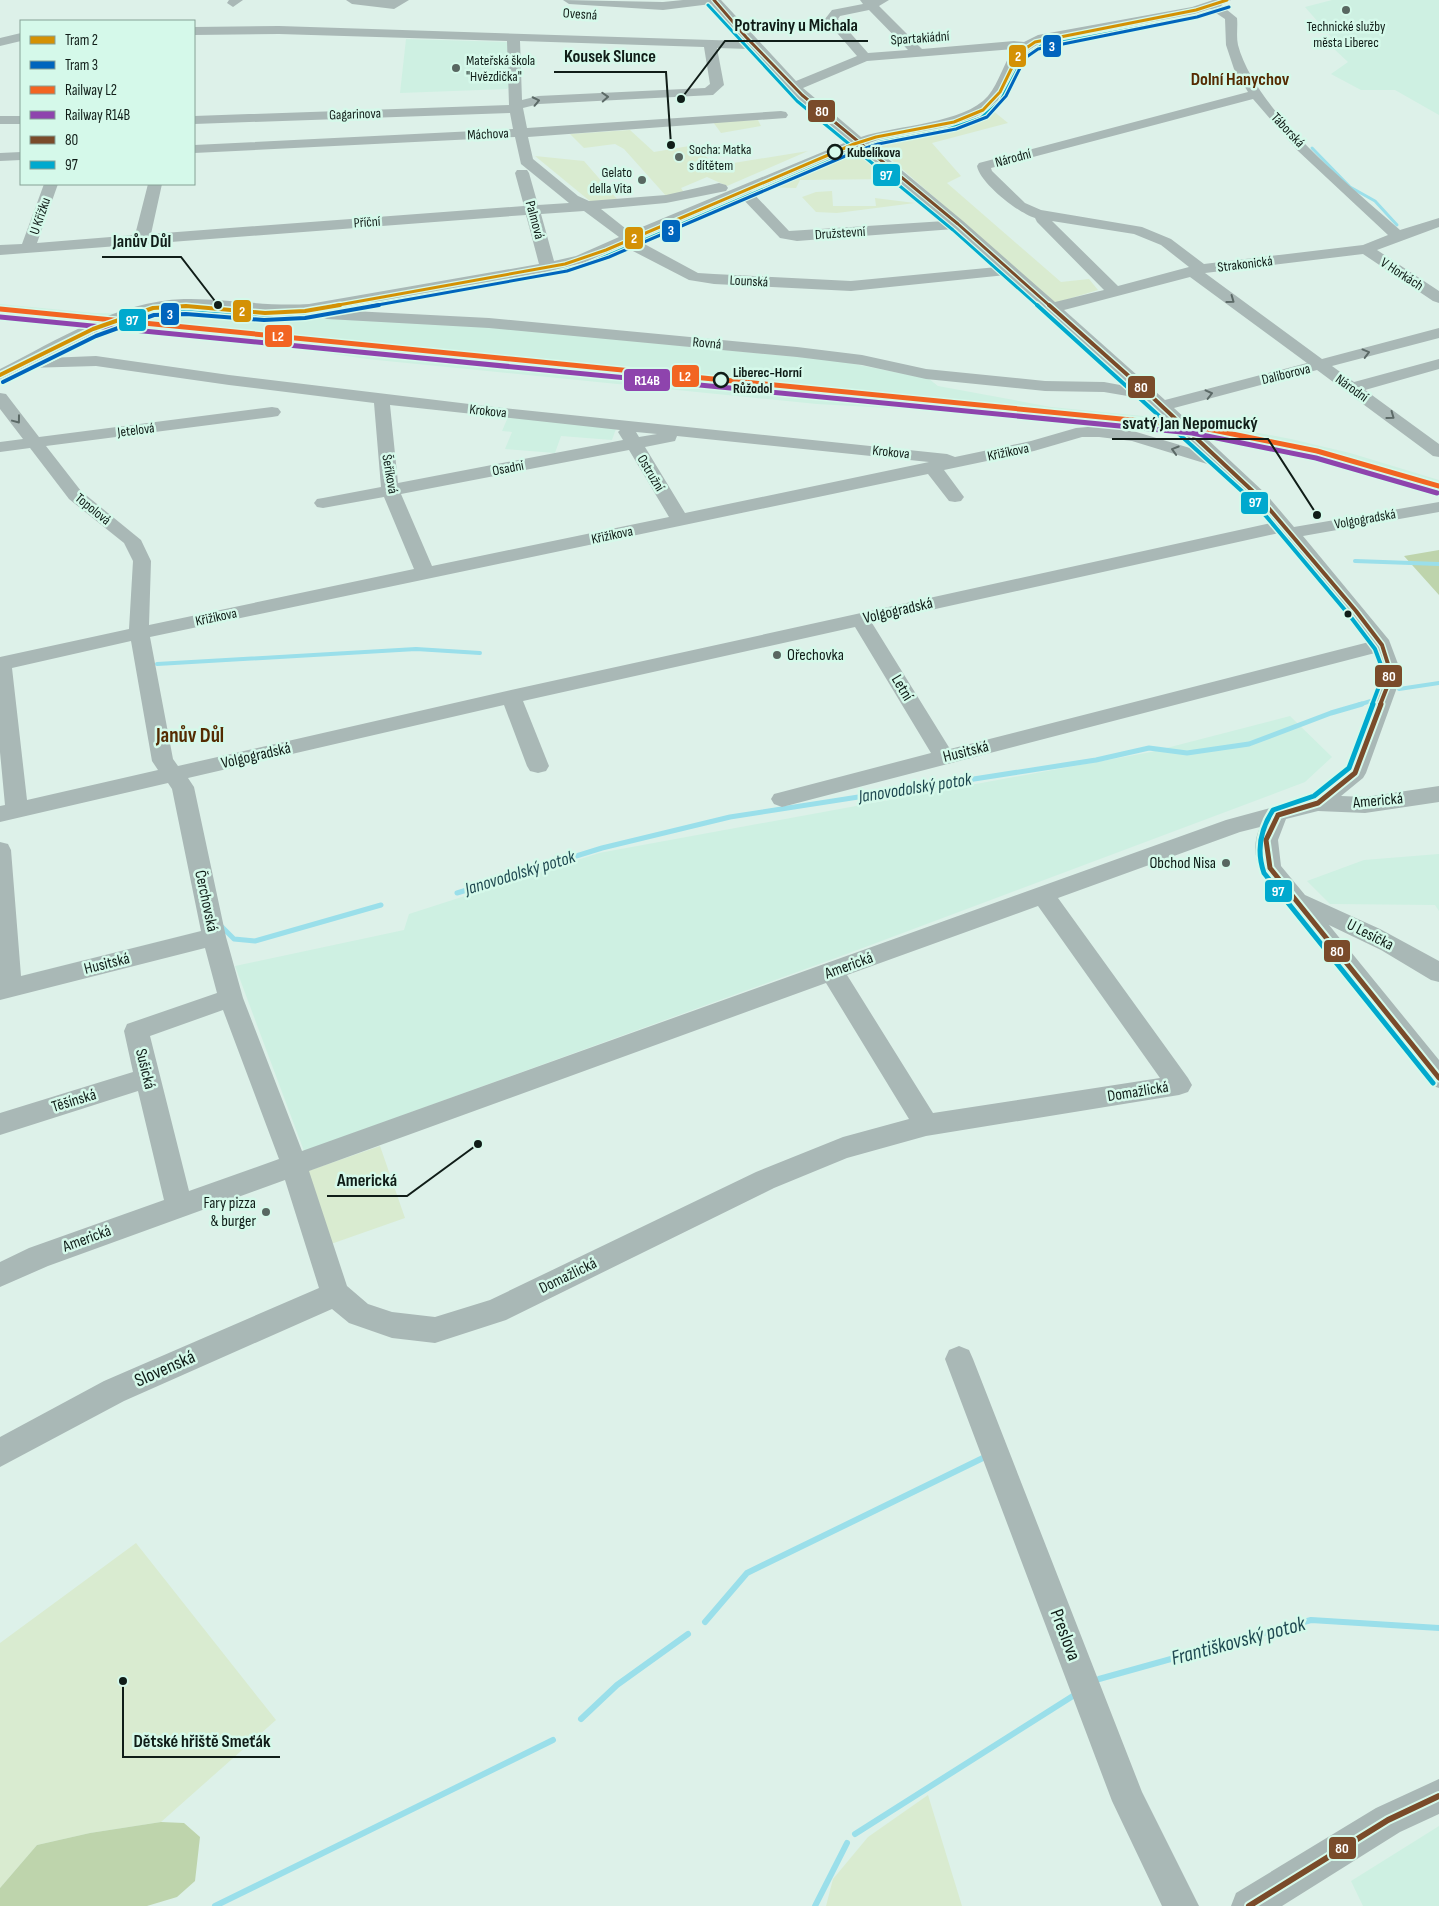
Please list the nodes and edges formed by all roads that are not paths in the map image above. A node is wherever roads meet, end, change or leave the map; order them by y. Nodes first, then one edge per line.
1 (352, 0) edge
2 (404, 0) edge
3 (569, 0) edge
4 (714, 0) edge
5 (1225, 0) edge
6 (585, 1) edge
7 (873, 2) edge
8 (1212, 5) junction
9 (195, 31) edge
10 (631, 32) dead end
11 (20, 37) edge
12 (512, 37) junction
13 (534, 38) junction
14 (0, 42) edge
15 (710, 44) junction
16 (754, 45) junction
17 (1024, 46) junction
18 (918, 52) junction
19 (865, 57) junction
20 (794, 87) junction
21 (1257, 94) junction
22 (516, 108) junction
23 (781, 115) dead end
24 (0, 120) edge
25 (20, 120) edge
26 (195, 120) edge
27 (520, 133) junction
28 (859, 142) junction
29 (195, 149) edge
30 (20, 156) edge
31 (0, 157) edge
32 (524, 167) junction
33 (51, 185) edge
34 (155, 185) edge
35 (741, 190) junction
36 (587, 206) junction
37 (532, 210) junction
38 (1042, 218) dead end
39 (1439, 222) edge
40 (958, 224) junction
41 (1416, 230) junction
42 (1398, 236) junction
43 (1439, 237) edge
44 (629, 239) junction
45 (142, 240) junction
46 (28, 248) junction
47 (1366, 249) junction
48 (0, 250) edge
49 (548, 267) junction
50 (1008, 270) junction
51 (1196, 270) junction
52 (1114, 291) junction
53 (1439, 298) edge
54 (1051, 308) junction
55 (309, 309) junction
56 (1439, 333) edge
57 (27, 362) junction
58 (0, 364) edge
59 (1439, 364) edge
60 (1321, 366) junction
61 (1121, 370) junction
62 (0, 375) edge
63 (1104, 387) junction
64 (1352, 388) junction
65 (0, 398) edge
66 (384, 399) junction
67 (1159, 404) junction
68 (272, 412) dead end
69 (622, 425) junction
70 (692, 432) junction
71 (35, 443) junction
72 (634, 444) junction
73 (0, 447) edge
74 (1439, 452) edge
75 (956, 463) junction
76 (1222, 464) junction
77 (934, 468) junction
78 (390, 490) junction
79 (955, 497) dead end
80 (323, 503) dead end
81 (1439, 507) edge
82 (680, 520) junction
83 (1287, 530) junction
84 (426, 574) junction
85 (860, 619) junction
86 (139, 633) junction
87 (1382, 645) junction
88 (0, 664) edge
89 (511, 697) junction
90 (944, 757) junction
91 (538, 766) dead end
92 (173, 775) junction
93 (1439, 794) edge
94 (782, 799) dead end
95 (1318, 802) junction
96 (8, 812) edge
97 (1278, 815) junction
98 (0, 850) edge
99 (1043, 895) junction
100 (1298, 902) junction
101 (214, 938) junction
102 (832, 972) junction
103 (1439, 973) edge
104 (5, 989) edge
105 (231, 998) junction
106 (147, 1078) junction
107 (1439, 1078) edge
108 (0, 1124) edge
109 (926, 1125) junction
110 (294, 1165) junction
111 (179, 1206) junction
112 (0, 1276) edge
113 (335, 1294) junction
114 (959, 1359) dead end
115 (0, 1453) edge
116 (1439, 1796) edge
117 (1182, 1906) edge
118 (1249, 1906) edge

1 - 2 street
3 - 6 street
4 - 6 street
4 - 16 street
5 - 8 street, Spartakiádní
7 - 18 street
7 - 19 street
8 - 17 street, Spartakiádní
8 - 21 street, Táborská
9 - 12 street
10 - 13 street, Ovesná
11 - 14 street
12 - 13 street
12 - 22 street
13 - 15 street
15 - 16 street
22 -> 15 street, Gagarinova
16 - 20 street
17 - 18 street, Spartakiádní
17 - 28 street
18 - 19 street, Spartakiádní
19 - 20 street, Spartakiádní
20 - 28 street
21 - 42 street, Táborská
21 - 51 street, Národní
22 - 26 street, Gagarinova
22 - 27 street, Palmová
23 - 27 street, Máchova
24 - 25 street
27 - 29 street, Máchova
27 - 32 street, Palmová
28 - 35 street
28 - 40 street
30 - 31 street
32 - 36 street, Lounská
32 - 37 street, Palmová
33 - 46 street, U Křížku
34 - 45 street
35 - 36 street, Příční
35 - 40 street, Družstevní
35 - 44 street
36 - 37 street, Příční
36 - 44 street, Lounská
37 - 45 street, Příční
37 - 49 street, Palmová
38 - 52 street
39 - 41 street, Strakonická
40 - 50 street
41 - 42 street, Strakonická
41 - 43 street
42 - 47 street, Strakonická
44 - 49 street
44 - 50 street, Lounská
45 - 46 street, Příční
46 - 48 street, Příční
47 - 51 street, Strakonická
47 - 53 street, V Horkách
49 - 55 street
50 - 54 street
51 - 52 street, Strakonická
51 -> 60 street, Národní
52 - 54 street, Strakonická
54 - 61 street
55 - 57 street
55 - 63 street, Rovná
60 -> 56 street, Daliborova
57 - 58 street
57 - 62 street
57 - 66 street, Krokova
59 - 64 street
60 - 64 street, Národní
67 -> 60 street, Daliborova
61 - 63 street
61 - 67 street
63 - 67 street, Rovná
64 -> 74 street, Národní
65 -> 71 street, Topolová
66 - 69 street, Krokova
66 - 78 street, Šeříková
67 - 76 street
68 - 71 street, Jetelová
69 - 70 street, Krokova
69 - 72 street, Ostružní
70 - 72 street, Osadní
70 - 75 street, Krokova
71 - 73 street, Jetelová
71 - 86 street, Topolová
72 - 78 street, Osadní
72 - 82 street, Ostružní
76 -> 75 street, Křižíkova
75 - 77 street, Křižíkova
76 - 83 street
77 - 79 street
77 - 82 street, Křižíkova
78 - 80 street, Osadní
78 - 84 street, Šeříková
81 - 83 street, Volgogradská
82 - 84 street, Křižíkova
83 - 85 street, Volgogradská
83 - 87 street
84 - 86 street, Křižíkova
85 - 89 street, Volgogradská
85 - 90 street, Letní
86 - 88 street, Křižíkova
86 - 92 street, Čerchovská
87 - 90 street, Husitská
87 - 95 street
88 - 96 street
89 - 91 street
89 - 92 street, Volgogradská
90 - 94 street, Husitská
92 - 96 street, Volgogradská
92 - 101 street, Čerchovská
93 - 95 street, Americká
95 - 97 street
97 - 99 street, Americká
97 - 100 street
98 - 104 street
99 - 102 street, Americká
99 - 109 street, Domažlická
100 - 103 street, U Lesíčka
100 - 107 street
101 - 104 street, Husitská
101 - 105 street, Čerchovská
102 - 109 street
102 - 110 street, Americká
105 - 106 street, Sušická
105 - 110 street, Čerchovská
106 - 108 street, Těšínská
106 - 111 street, Sušická
109 - 113 street, Domažlická
110 - 111 street, Americká
110 - 113 street
111 - 112 street, Americká
113 - 115 street, Slovenská
114 - 117 street, Preslova
116 - 118 street

